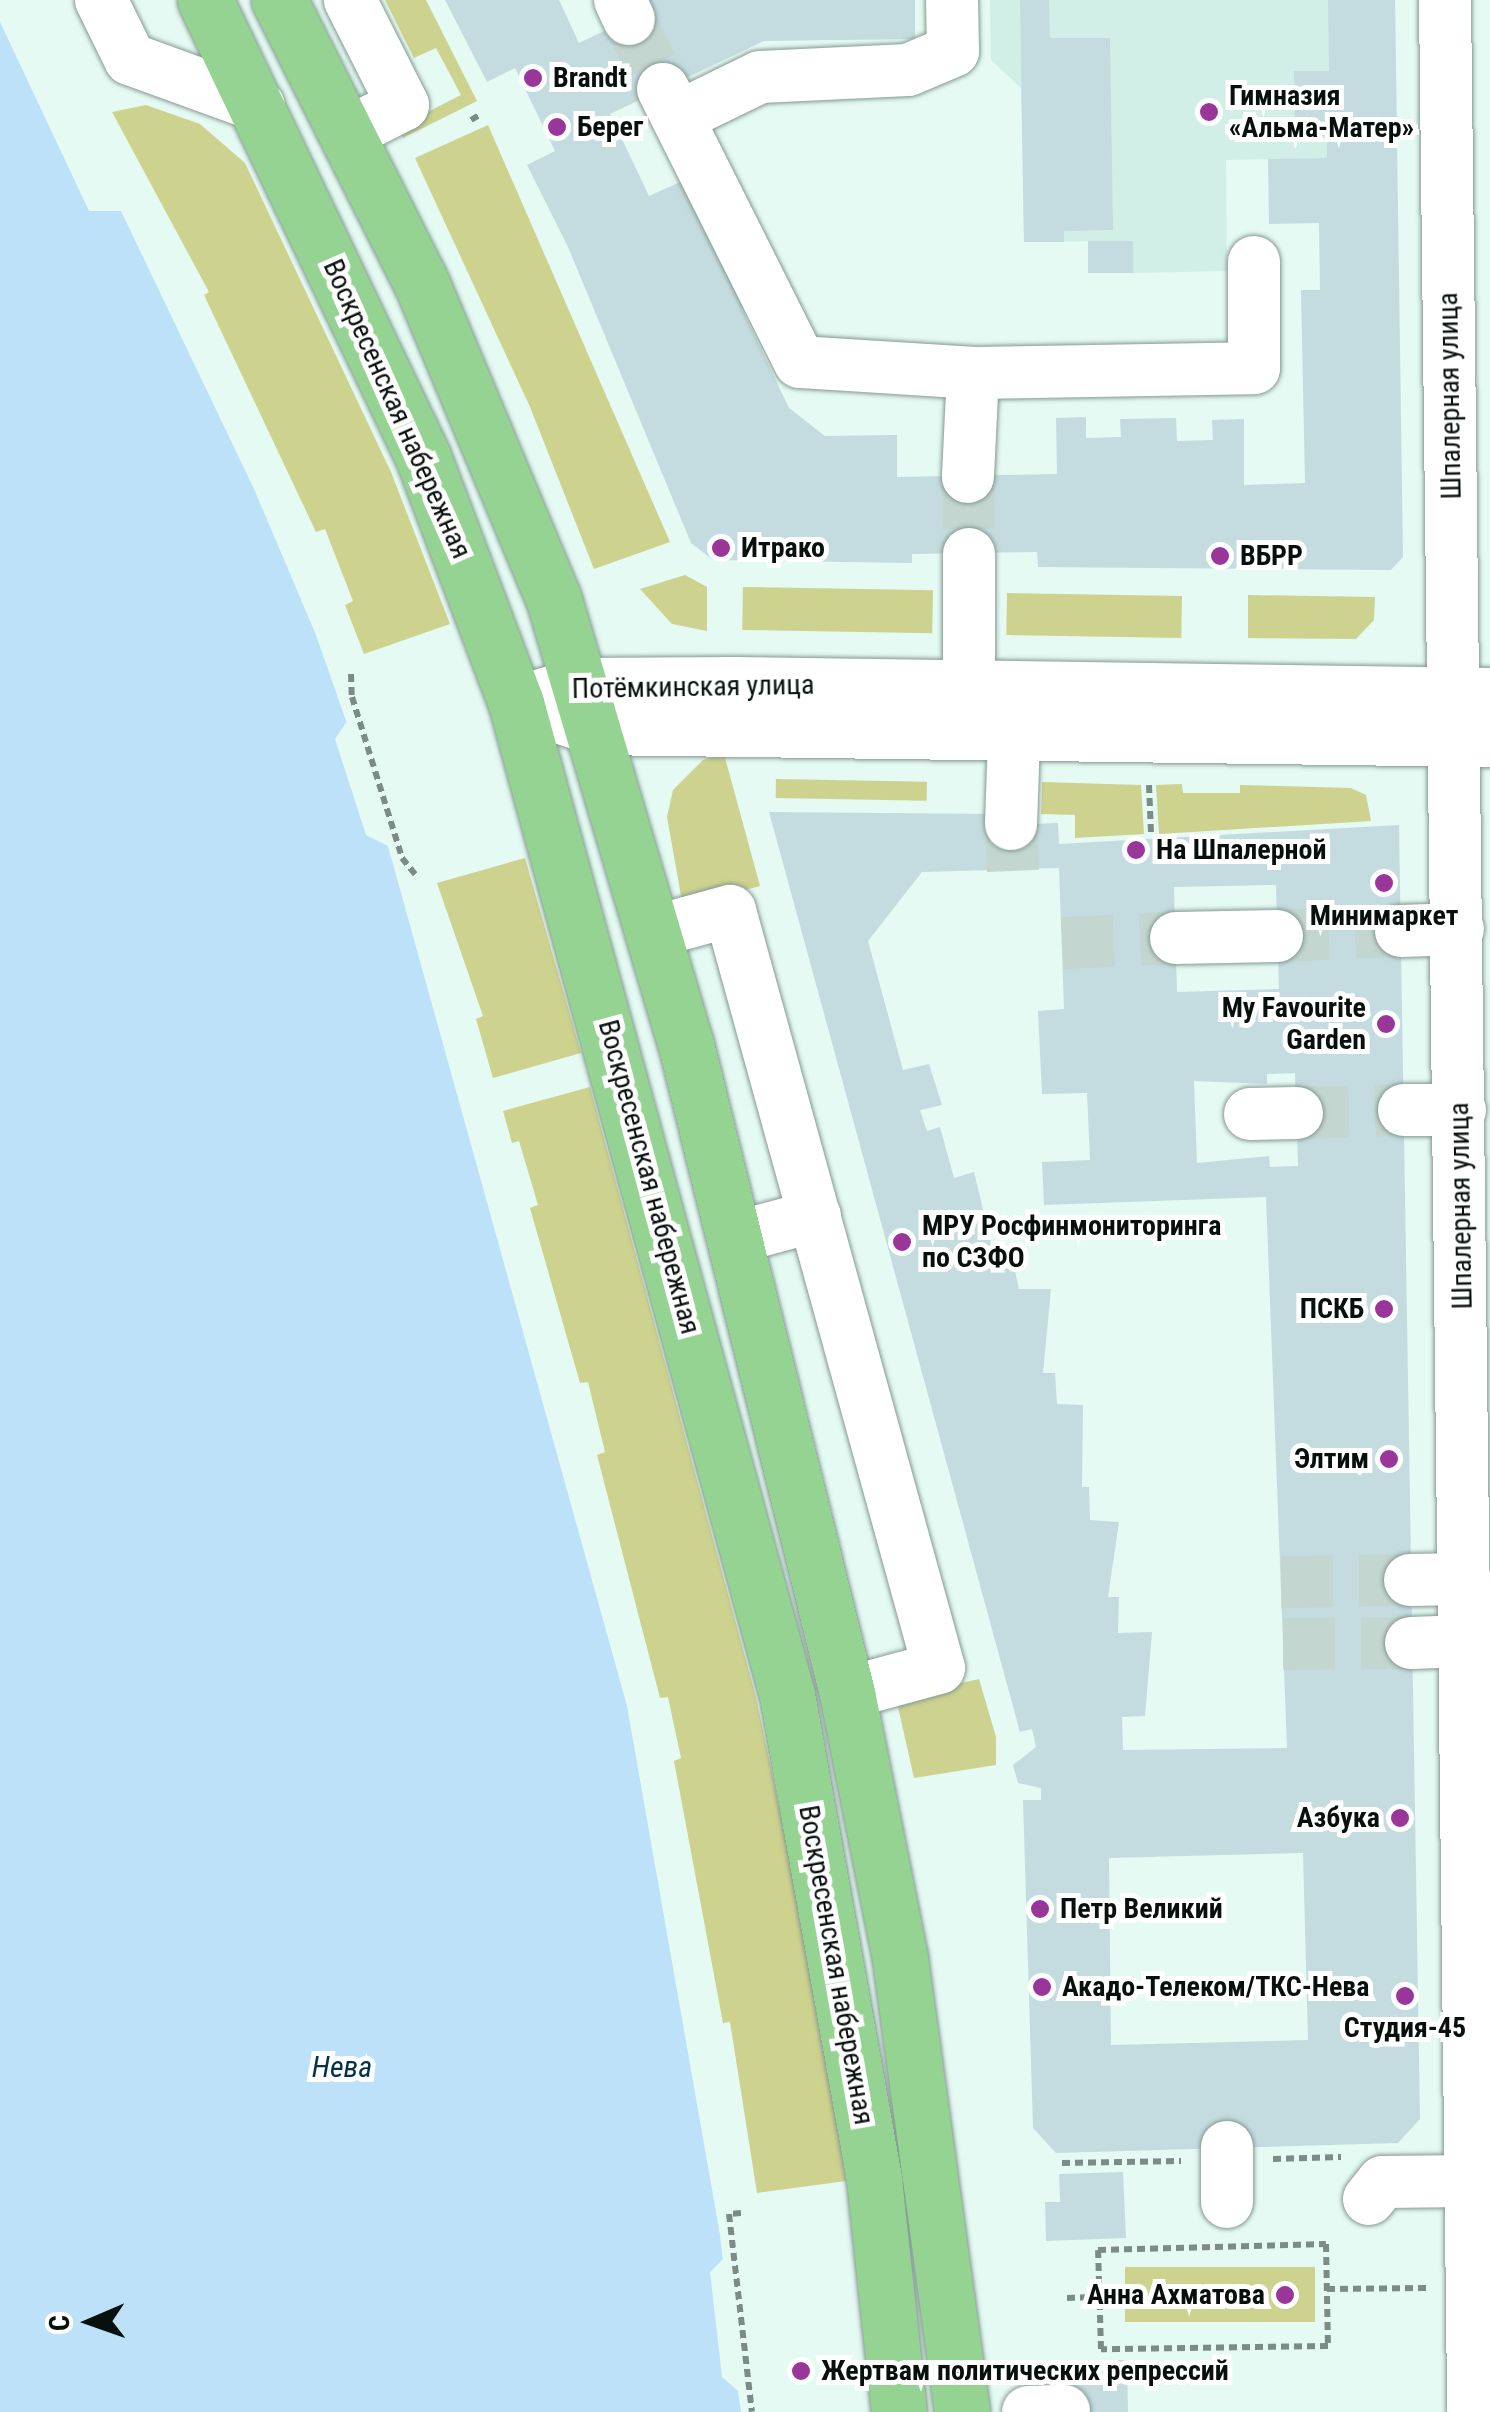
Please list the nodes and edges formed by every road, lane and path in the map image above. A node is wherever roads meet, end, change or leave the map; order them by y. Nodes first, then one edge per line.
1 (101, 0) edge
2 (205, 0) edge
3 (279, 0) edge
4 (350, 0) edge
5 (952, 0) edge
6 (1445, 0) edge
7 (259, 106) junction
8 (481, 114) dead end
9 (471, 120) dead end
10 (346, 134) junction
11 (1254, 262) dead end
12 (973, 373) junction
13 (968, 477) tunnel mouth
14 (970, 554) tunnel mouth
15 (351, 674) dead end
16 (969, 685) junction
17 (516, 703) junction
18 (587, 706) junction
19 (1473, 717) edge
20 (1014, 736) junction
21 (1148, 774) dead end
22 (1012, 824) tunnel mouth
23 (1151, 834) dead end
24 (415, 874) dead end
25 (1458, 929) junction
26 (1401, 931) tunnel mouth
27 (653, 932) junction
28 (1277, 936) tunnel mouth
29 (1176, 938) tunnel mouth
30 (1404, 1110) tunnel mouth
31 (1460, 1110) junction
32 (815, 1216) junction
33 (734, 1238) junction
34 (1465, 1579) junction
35 (1410, 1580) tunnel mouth
36 (1411, 1642) tunnel mouth
37 (1465, 1642) junction
38 (847, 1693) junction
39 (1226, 2148) dead end
40 (1062, 2163) dead end
41 (1078, 2163) dead end
42 (1471, 2182) junction
43 (1369, 2199) dead end
44 (1227, 2202) dead end
45 (741, 2212) dead end
46 (1443, 2288) dead end
47 (1328, 2289) junction
48 (1100, 2296) junction
49 (1066, 2298) dead end
50 (752, 2412) edge
51 (899, 2412) edge
52 (962, 2412) edge
53 (1028, 2412) edge
54 (1064, 2412) edge
55 (1473, 2412) edge

1 - 7 street
2 - 7 main road, Воскресенская набережная
3 - 10 main road
4 - 10 street
5 - 12 street
6 - 19 street, Шпалерная улица
7 - 17 main road, Воскресенская набережная
8 - 9 path
10 - 18 main road
11 - 12 street
12 - 13 street
14 - 16 street
15 - 24 path
16 - 18 street, Потёмкинская улица
16 - 19 street, Потёмкинская улица
17 - 18 street, Потёмкинская улица
17 - 51 main road, Воскресенская набережная
18 - 20 street, Потёмкинская улица
18 - 27 main road
19 - 20 street, Потёмкинская улица
19 - 25 street, Шпалерная улица
20 - 22 street
21 - 23 path
25 - 26 street
25 - 31 street, Шпалерная улица
27 - 32 street
27 - 33 main road
28 - 29 street
30 - 31 street
31 - 34 street, Шпалерная улица
32 - 33 street
32 - 38 street
33 - 38 main road
34 - 35 street
34 - 37 street, Шпалерная улица
36 - 37 street
37 - 42 street, Шпалерная улица
38 - 52 main road
39 - 44 street
40 - 41 path
42 - 43 street
42 - 55 street, Шпалерная улица
45 - 50 path
46 - 47 path
47 - 48 path
47 - 48 path
48 - 49 path
53 - 54 street

